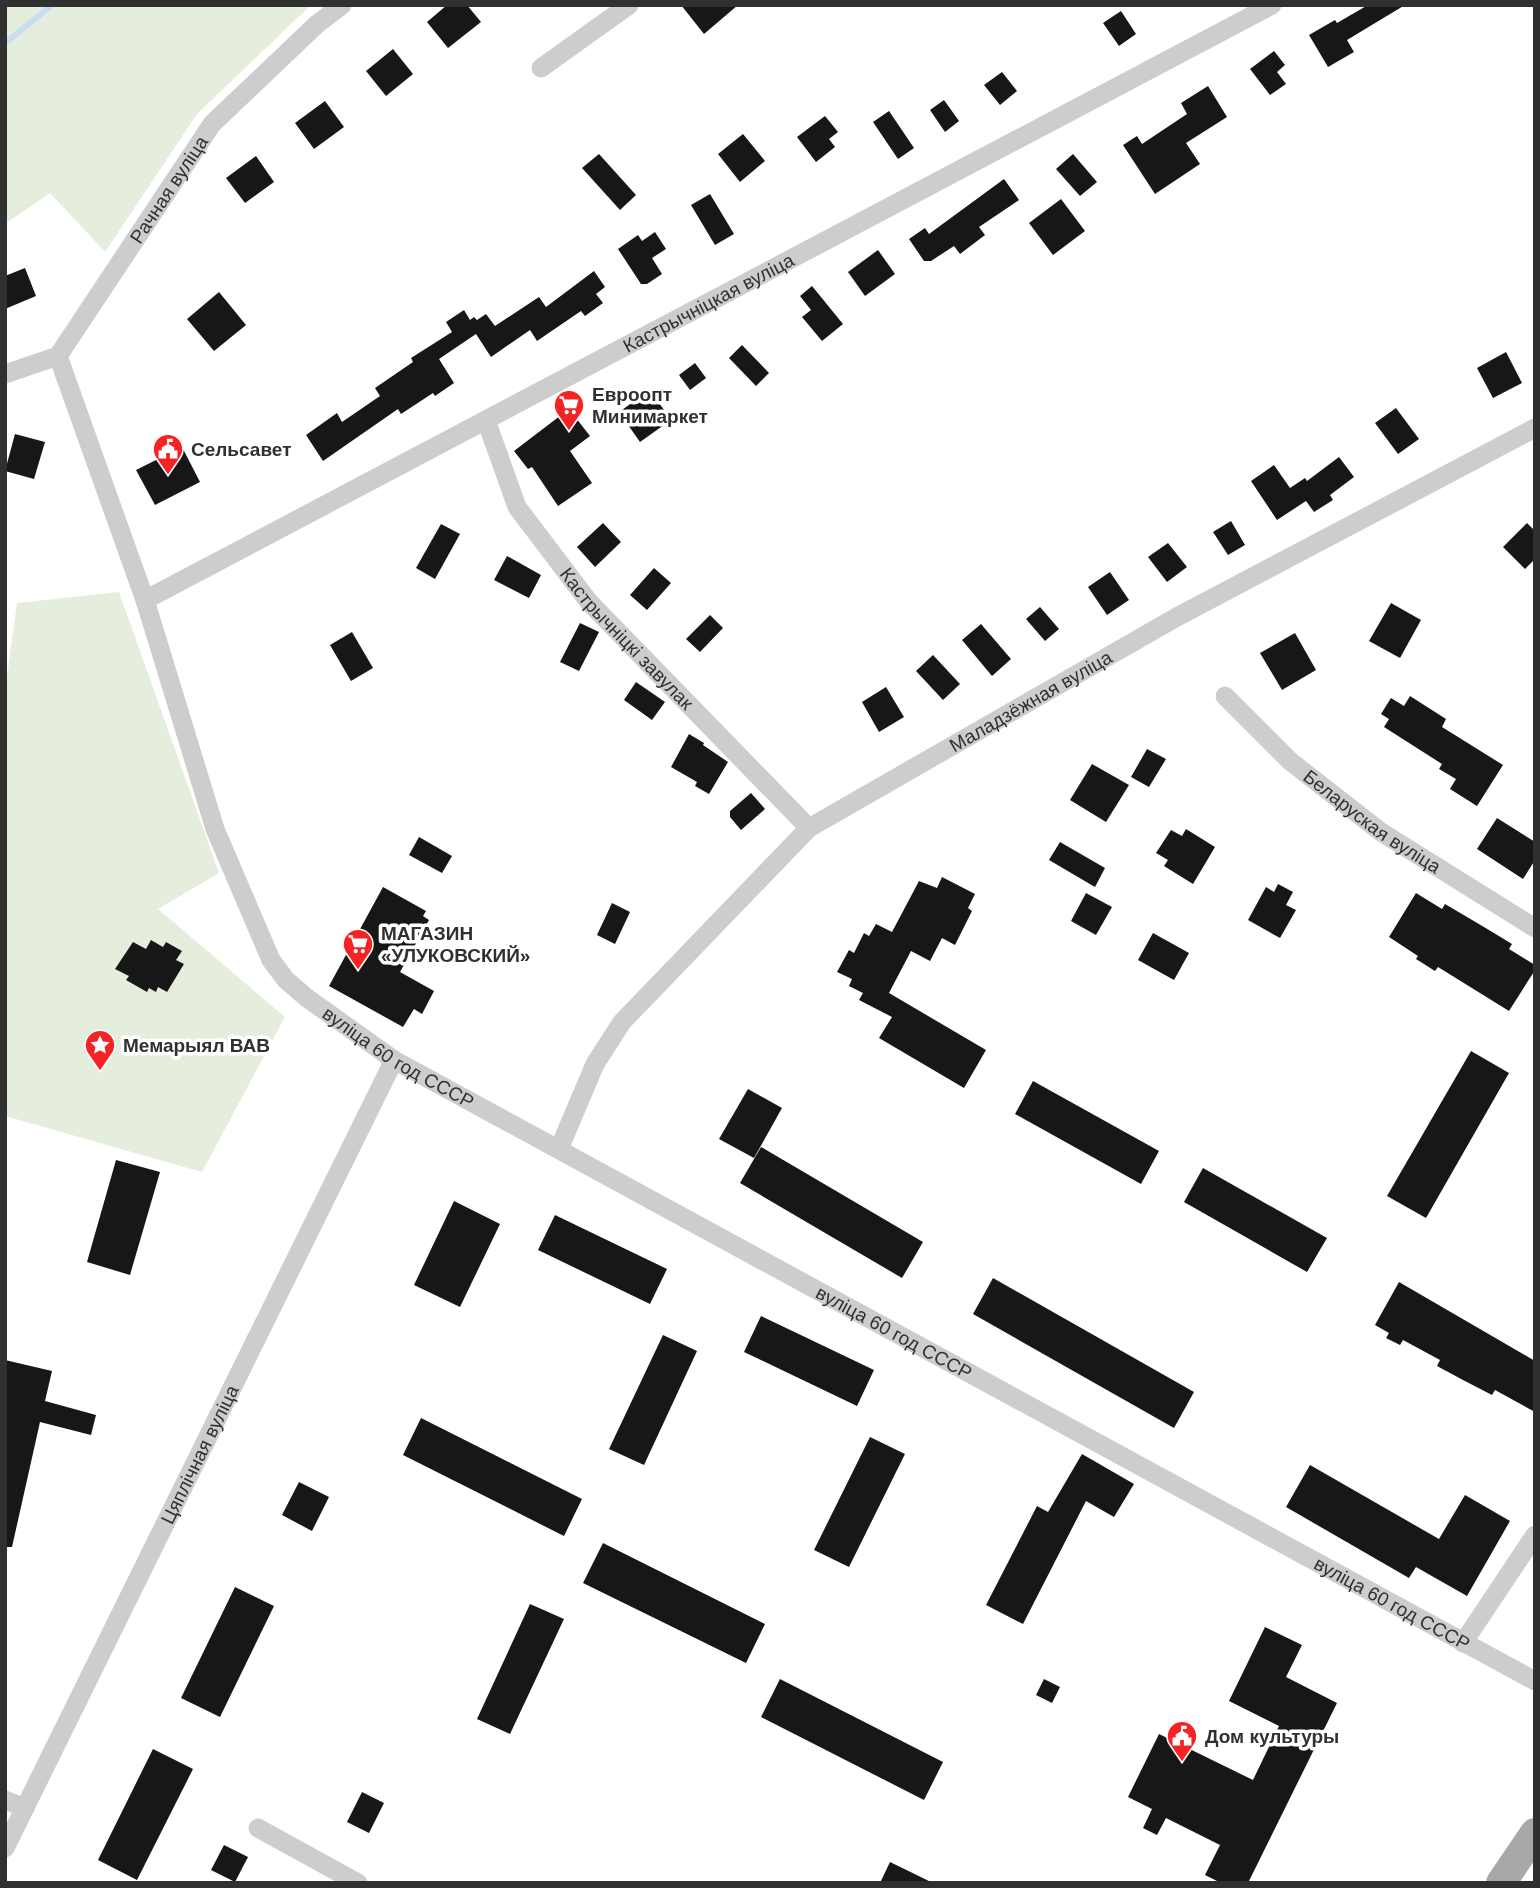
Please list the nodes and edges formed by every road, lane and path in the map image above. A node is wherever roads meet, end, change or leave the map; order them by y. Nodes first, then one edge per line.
1 (342, 5) edge
2 (629, 5) edge
3 (1272, 5) edge
4 (541, 68) dead end
5 (58, 356) junction
6 (5, 374) edge
7 (486, 420) junction
8 (1535, 428) edge
9 (145, 600) junction
10 (1225, 696) dead end
11 (809, 828) junction
12 (1535, 928) edge
13 (394, 1060) junction
14 (559, 1149) junction
15 (1535, 1535) edge
16 (1463, 1643) junction
17 (1535, 1681) edge
18 (5, 1800) edge
19 (25, 1808) junction
20 (258, 1828) dead end
21 (1535, 1833) edge
22 (5, 1848) edge
23 (358, 1883) edge
24 (1501, 1883) edge

1 - 5 street, Рачная вуліца
2 - 4 street
3 - 7 street, Кастрычніцкая вуліца
5 - 6 street
5 - 9 street, вуліца 60 год СССР
7 - 9 street, Кастрычніцкая вуліца
7 - 11 street, Кастрычніцкі завулак
8 - 11 street, Маладзёжная вуліца
9 - 13 street, вуліца 60 год СССР
10 - 12 street, Беларуская вуліца
11 - 14 street, Маладзёжная вуліца
13 - 14 street, вуліца 60 год СССР
13 - 19 street, Цяплічная вуліца
14 - 16 street, вуліца 60 год СССР
15 - 16 street
16 - 17 street, вуліца 60 год СССР
18 - 19 street
19 - 22 street, Цяплічная вуліца
20 - 23 street
21 - 24 main road

